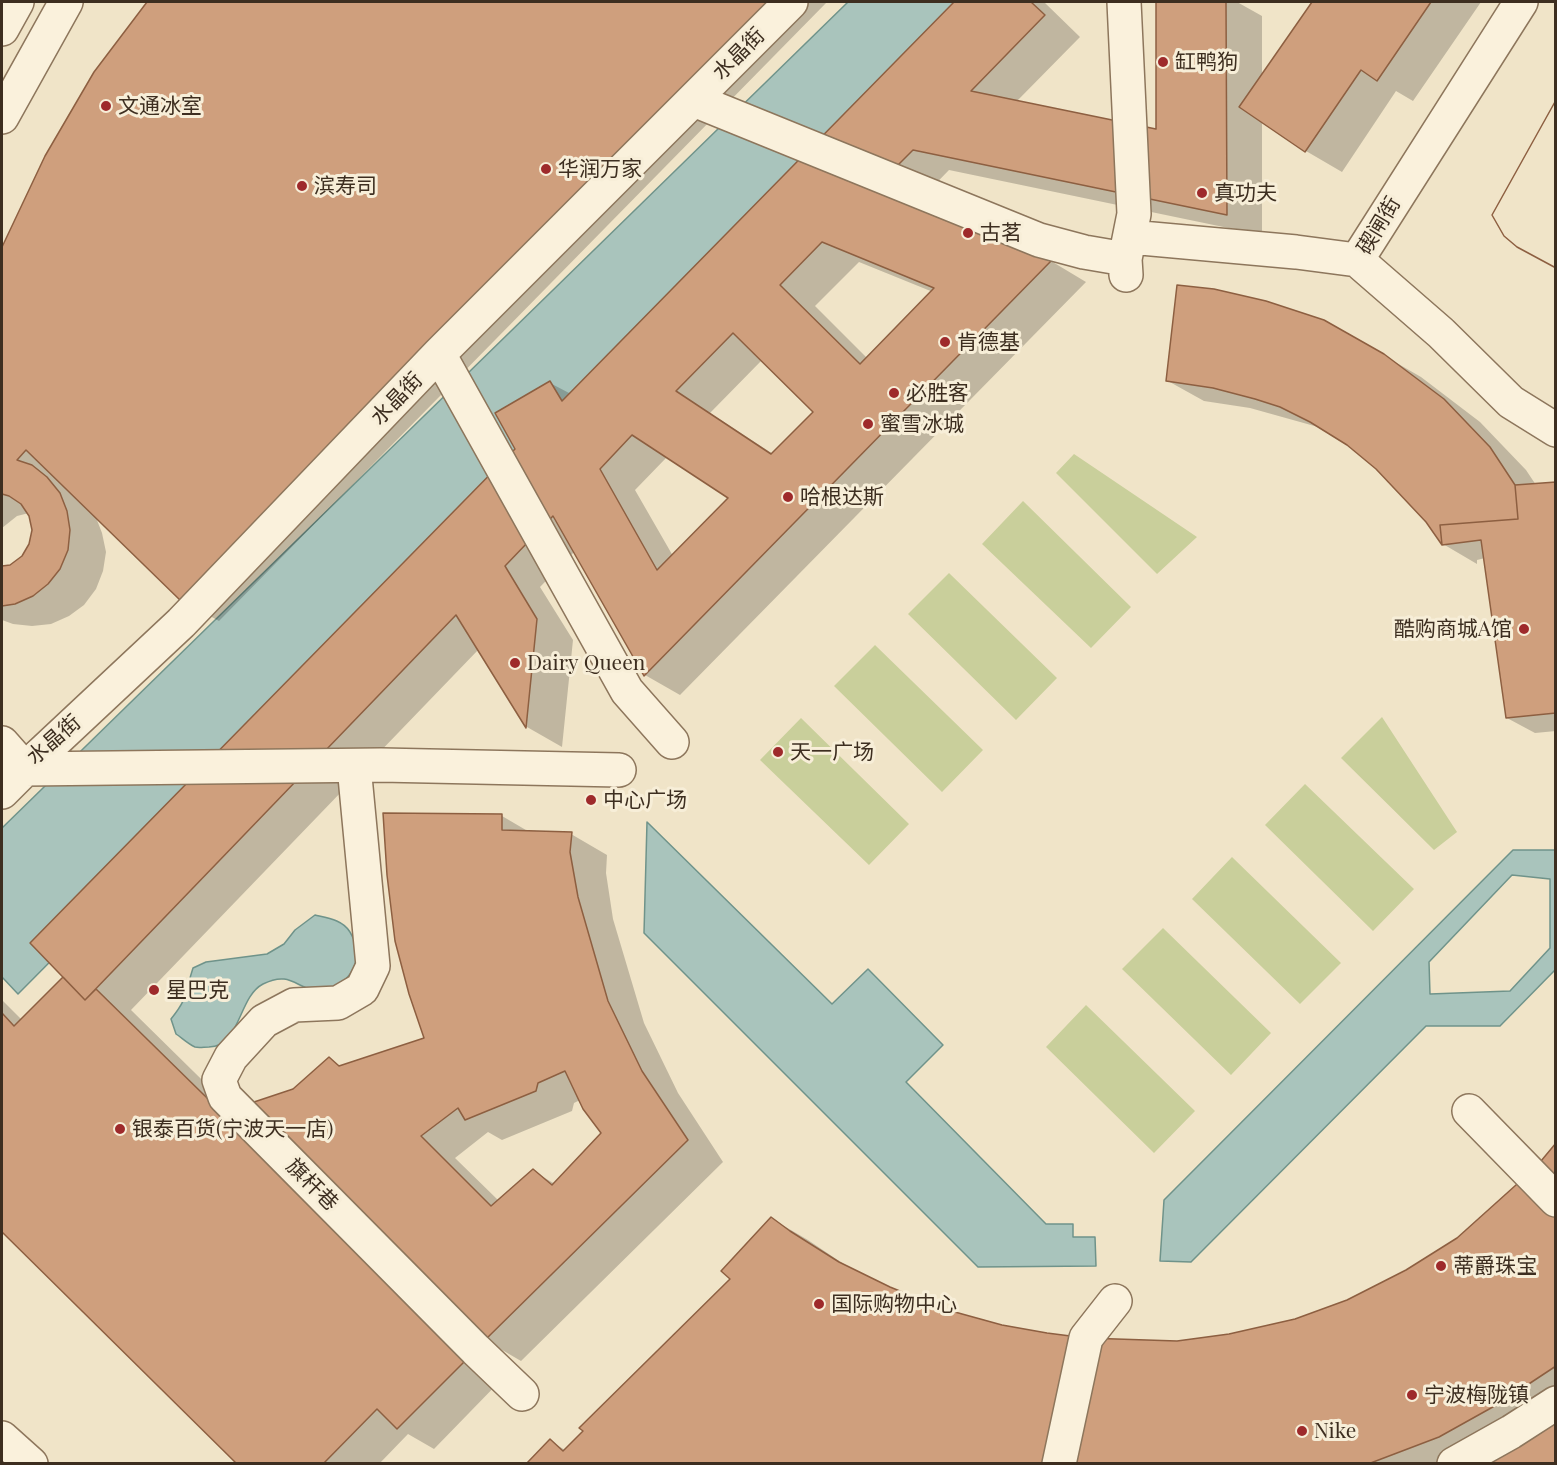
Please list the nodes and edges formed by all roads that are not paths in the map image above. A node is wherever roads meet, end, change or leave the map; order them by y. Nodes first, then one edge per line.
1 (17, 2) edge
2 (66, 2) edge
3 (791, 2) edge
4 (1124, 2) edge
5 (1521, 2) edge
6 (2, 29) edge
7 (694, 100) junction
8 (2, 117) edge
9 (1127, 257) junction
10 (1357, 260) junction
11 (446, 367) junction
12 (1556, 430) edge
13 (672, 742) dead end
14 (2, 743) edge
15 (354, 766) junction
16 (25, 769) junction
17 (619, 770) dead end
18 (2, 792) edge
19 (1468, 1111) dead end
20 (1556, 1200) edge
21 (1115, 1301) dead end
22 (522, 1394) dead end
23 (1556, 1403) edge
24 (2, 1438) edge
25 (1462, 1462) edge
26 (31, 1464) edge
27 (1059, 1464) edge

1 - 6 street
2 - 8 street
3 - 7 street, 水晶街
4 - 9 street
5 - 10 street, 碶闸街
7 - 9 street
7 - 11 street, 水晶街
9 - 10 street
10 - 12 street, 碶闸街
11 - 13 street
11 - 16 street, 水晶街
14 - 16 street, 水晶街
15 - 16 street
15 - 17 street
15 - 22 street, 旗杆巷
16 - 18 street
19 - 20 street
21 - 27 street
23 - 25 street
24 - 26 street

